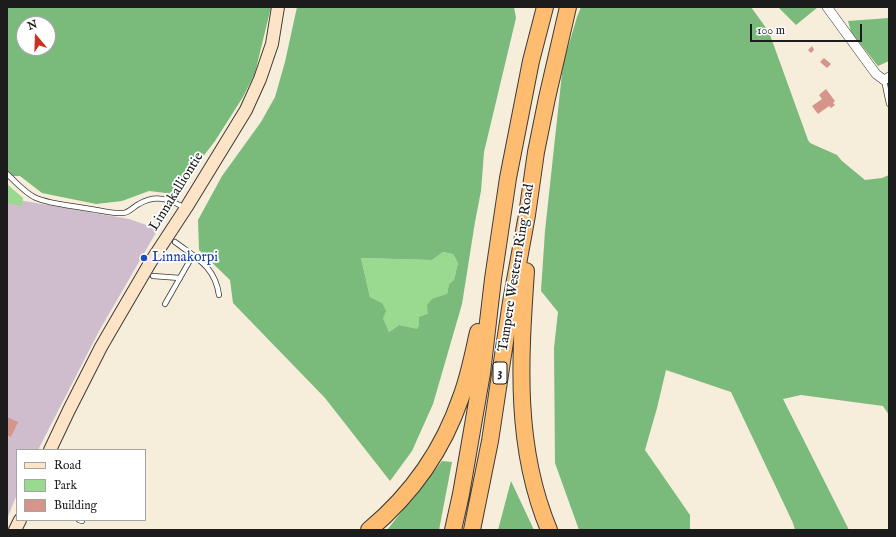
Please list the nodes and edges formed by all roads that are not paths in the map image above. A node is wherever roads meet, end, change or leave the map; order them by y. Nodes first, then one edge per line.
1 (278, 7) edge
2 (545, 7) edge
3 (568, 7) edge
4 (827, 7) edge
5 (887, 78) edge
6 (889, 104) edge
7 (7, 174) edge
8 (186, 208) junction
9 (527, 215) junction
10 (175, 242) dead end
11 (193, 255) junction
12 (153, 276) dead end
13 (180, 278) junction
14 (494, 279) junction
15 (219, 295) dead end
16 (165, 304) dead end
17 (50, 449) edge
18 (20, 521) edge
19 (15, 530) edge
20 (369, 530) edge
21 (453, 530) edge
22 (472, 530) edge
23 (549, 530) edge

1 - 8 main road, Linnakalliontie
2 - 14 highway, Tampere Western Ring Road / 3
3 - 9 highway, Tampere Western Ring Road / 3
4 - 5 street
5 - 6 lane
7 - 8 lane
8 - 17 main road, Linnakalliontie
9 - 22 highway, Tampere Western Ring Road / 3
9 - 23 highway
10 - 11 lane
11 - 13 lane
11 - 15 lane
12 - 13 lane
13 - 16 lane
14 - 20 highway
14 - 21 highway, Tampere Western Ring Road / 3
18 - 19 main road

